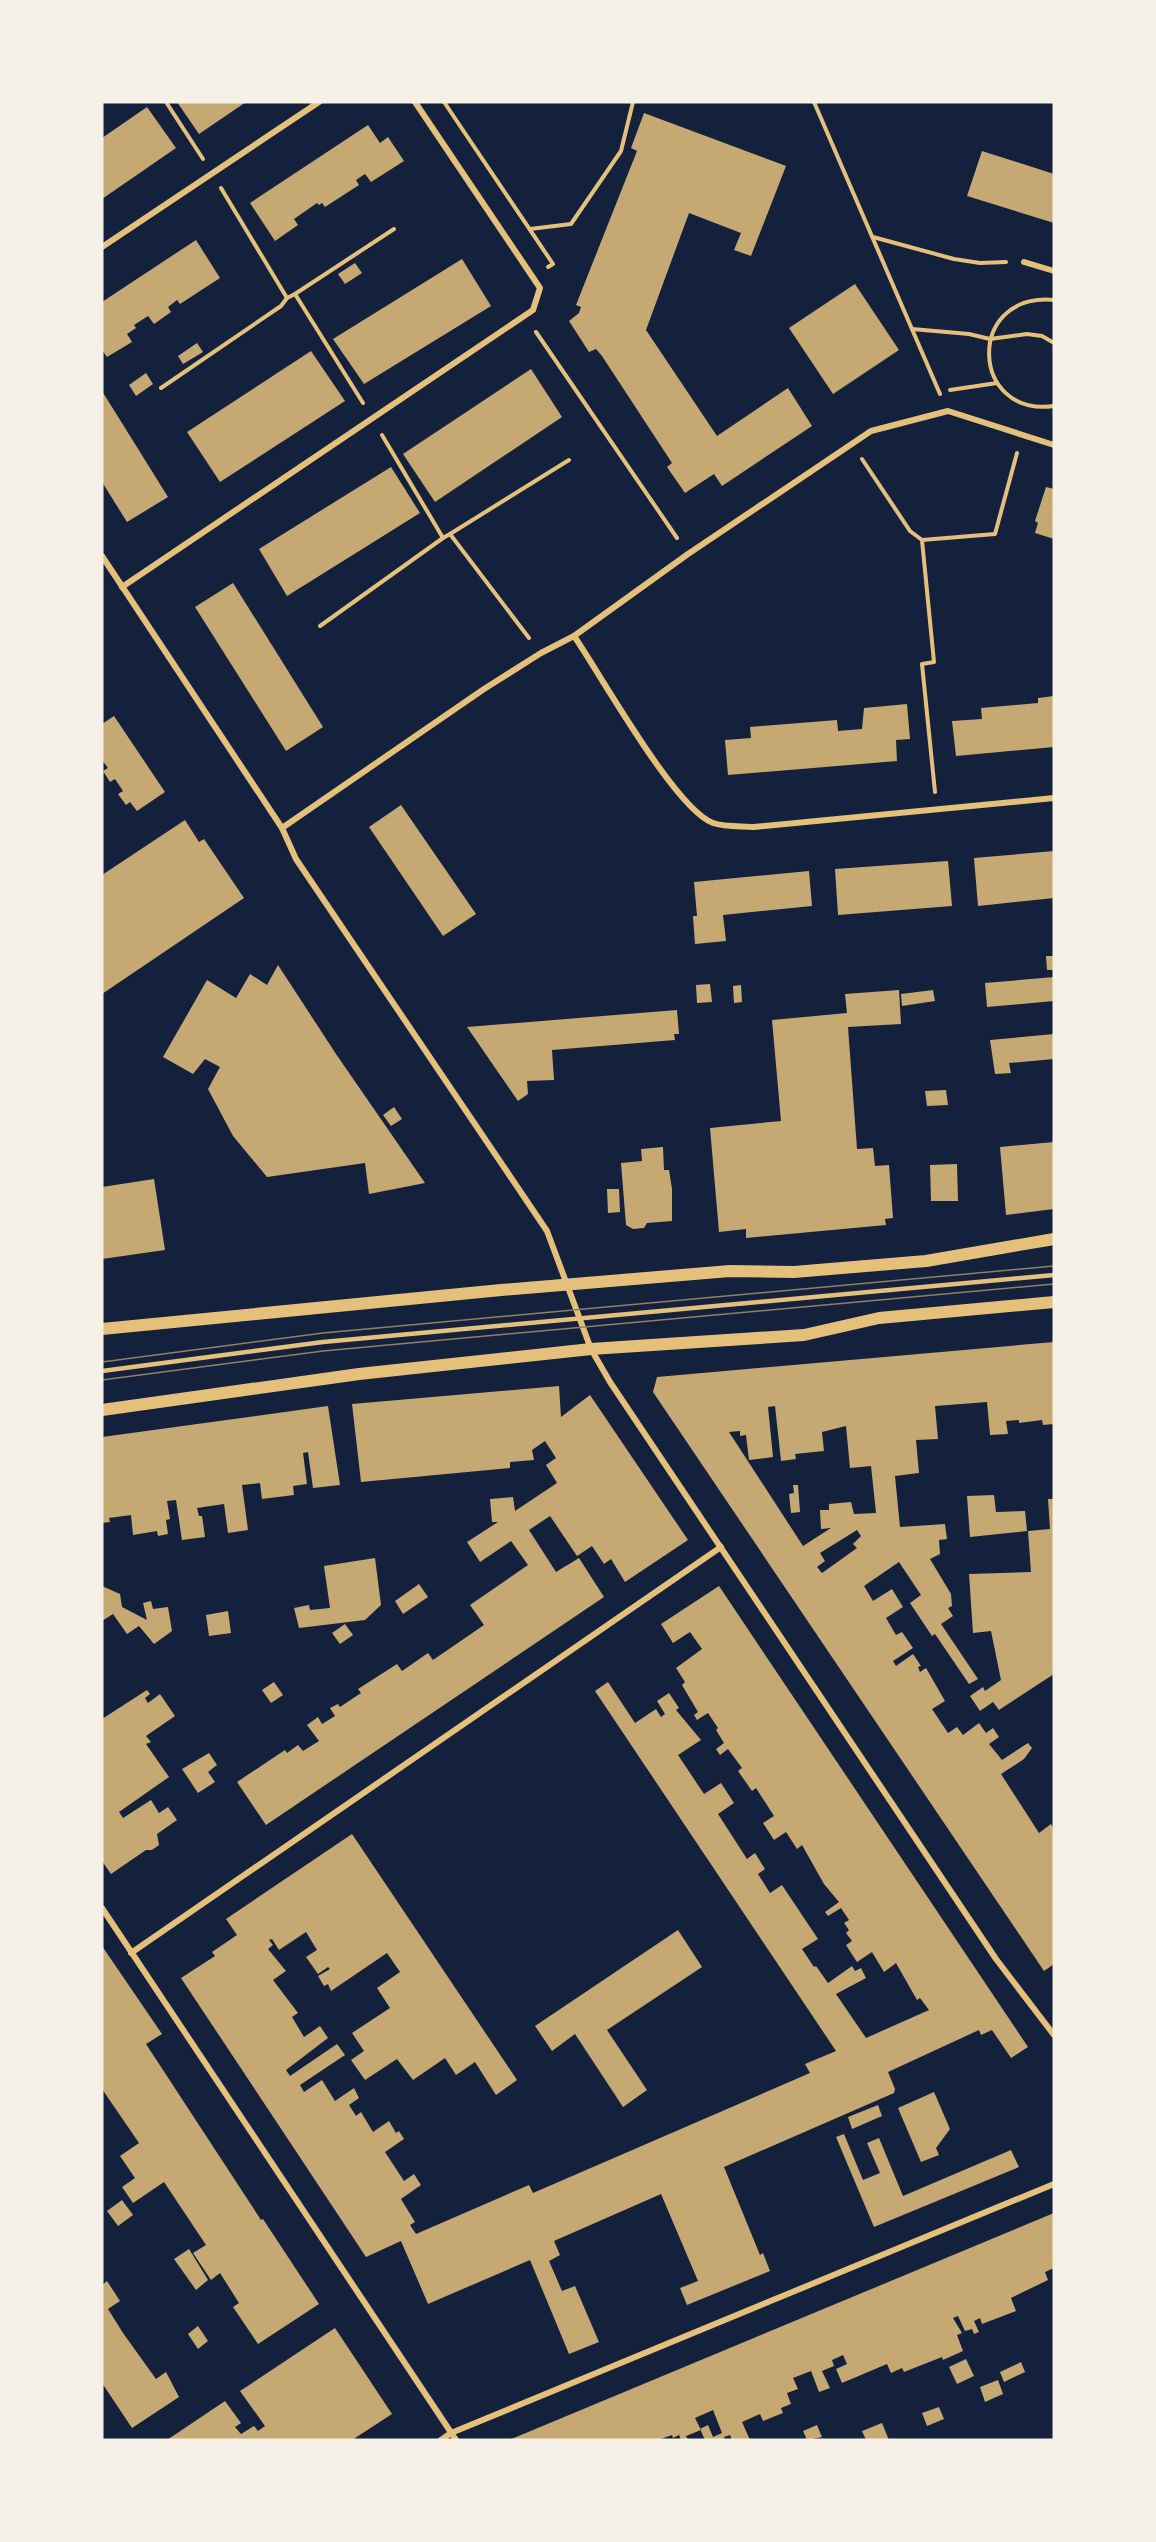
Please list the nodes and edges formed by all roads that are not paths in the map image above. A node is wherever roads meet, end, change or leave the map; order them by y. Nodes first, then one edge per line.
1 (319, 102) edge
2 (415, 102) edge
3 (102, 247) edge
4 (1024, 262) road end
5 (1054, 271) edge
6 (1054, 445) edge
7 (102, 556) edge
8 (122, 587) junction
9 (572, 637) junction
10 (1054, 798) edge
11 (282, 828) junction
12 (1054, 1239) edge
13 (1054, 1275) edge
14 (569, 1285) junction
15 (1054, 1302) edge
16 (580, 1318) junction
17 (102, 1329) edge
18 (591, 1349) junction
19 (102, 1371) edge
20 (102, 1410) edge
21 (721, 1547) junction
22 (102, 1908) edge
23 (132, 1953) junction
24 (1054, 2035) edge
25 (1054, 2184) edge
26 (451, 2433) junction
27 (441, 2440) edge
28 (456, 2440) edge

1 - 3 street
2 - 8 street
4 - 5 street
6 - 9 street
7 - 8 street
8 - 11 street
9 - 10 street
9 - 11 street
11 - 14 street
12 - 14 main road
13 - 16 lane
14 - 16 street
14 - 17 main road
15 - 18 main road
16 - 18 street
16 - 19 lane
18 - 20 main road
18 - 21 street
21 - 23 street
21 - 24 street
22 - 23 street
23 - 26 street
25 - 26 street
26 - 27 street
26 - 28 street

